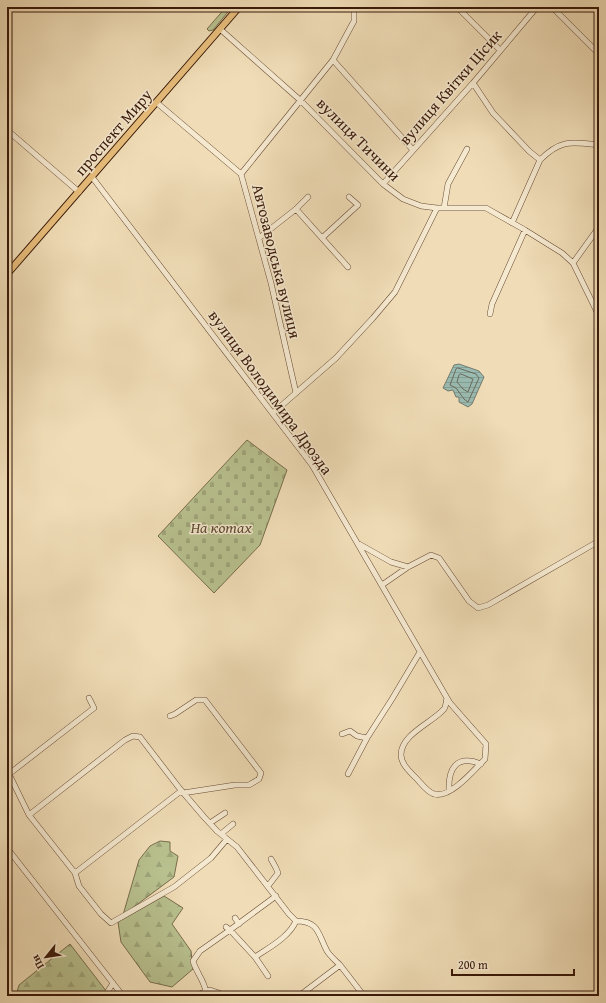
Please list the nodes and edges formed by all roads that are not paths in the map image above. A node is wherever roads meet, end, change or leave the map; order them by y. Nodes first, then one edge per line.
1 (239, 7) edge
2 (357, 7) edge
3 (457, 7) edge
4 (537, 7) edge
5 (552, 7) edge
6 (220, 29) junction
7 (500, 50) junction
8 (599, 54) edge
9 (333, 60) junction
10 (473, 83) junction
11 (300, 100) junction
12 (156, 102) junction
13 (7, 130) edge
14 (599, 145) edge
15 (467, 149) dead end
16 (413, 150) junction
17 (540, 160) junction
18 (241, 174) junction
19 (92, 176) junction
20 (383, 184) junction
21 (78, 192) junction
22 (308, 197) dead end
23 (349, 197) dead end
24 (437, 208) junction
25 (444, 208) junction
26 (296, 209) junction
27 (512, 223) junction
28 (599, 227) edge
29 (525, 230) junction
30 (259, 238) junction
31 (322, 238) junction
32 (573, 263) junction
33 (348, 267) dead end
34 (7, 274) edge
35 (490, 314) dead end
36 (599, 316) edge
37 (296, 393) junction
38 (273, 413) junction
39 (599, 541) edge
40 (358, 543) junction
41 (408, 567) junction
42 (382, 585) junction
43 (420, 652) junction
44 (89, 698) dead end
45 (447, 698) junction
46 (444, 708) junction
47 (454, 708) junction
48 (170, 716) dead end
49 (342, 734) dead end
50 (367, 738) junction
51 (480, 764) junction
52 (8, 774) edge
53 (348, 774) dead end
54 (182, 792) junction
55 (449, 792) junction
56 (225, 814) dead end
57 (30, 815) junction
58 (210, 823) junction
59 (233, 824) dead end
60 (221, 834) junction
61 (227, 839) junction
62 (7, 848) edge
63 (271, 860) dead end
64 (75, 873) junction
65 (268, 886) junction
66 (276, 896) junction
67 (235, 918) dead end
68 (296, 921) junction
69 (239, 924) junction
70 (228, 929) junction
71 (256, 957) junction
72 (340, 965) junction
73 (268, 976) dead end
74 (113, 983) junction
75 (206, 992) junction
76 (105, 996) edge
77 (123, 996) edge
78 (194, 996) edge
79 (221, 996) edge
80 (300, 996) edge
81 (364, 996) edge

1 - 6 main road, проспект Миру
2 - 9 street
3 - 7 street
4 - 7 street, вулиця Квітки Цісик
5 - 8 street
6 - 11 street, вулиця Тичини
6 - 12 main road, проспект Миру
7 - 10 street, вулиця Квітки Цісик
9 - 11 street
9 - 16 street
10 - 16 street, вулиця Квітки Цісик
10 - 17 street
11 - 18 street
11 - 20 street, вулиця Тичини
12 - 18 street, Автозаводська вулиця
12 - 19 main road, проспект Миру
13 - 21 street
14 - 17 street
15 - 25 street
16 - 20 street, вулиця Квітки Цісик
17 - 27 street
18 - 30 street, Автозаводська вулиця
19 - 21 main road, проспект Миру
19 - 38 street, вулиця Володимира Дрозда
20 - 24 street, вулиця Тичини
21 - 34 main road, проспект Миру
22 - 26 street
23 - 31 street
24 - 25 street, вулиця Тичини
24 - 37 street
25 - 27 street, вулиця Тичини
26 - 30 street
26 - 31 street
27 - 29 street, вулиця Тичини
28 - 32 street
29 - 32 street, вулиця Тичини
29 - 35 street
30 - 37 street, Автозаводська вулиця
31 - 33 street
32 - 36 street, вулиця Тичини
37 - 38 street
38 - 40 street, вулиця Володимира Дрозда
39 - 41 street
40 - 41 street
40 - 42 street, вулиця Володимира Дрозда
41 - 42 street
42 - 43 street, вулиця Володимира Дрозда
43 - 45 street, вулиця Володимира Дрозда
43 - 50 street
44 - 52 street
45 - 46 street
45 - 47 street, вулиця Володимира Дрозда
46 - 47 street
46 - 55 street
47 - 51 street, вулиця Володимира Дрозда
48 - 54 street
49 - 50 street
50 - 53 street
51 - 55 street, вулиця Володимира Дрозда
51 - 55 street
52 - 57 street
54 - 57 street
54 - 58 street
54 - 64 street
56 - 58 street
57 - 64 street
58 - 60 street
59 - 60 street
60 - 61 street
61 - 64 street
61 - 65 street
62 - 74 street
63 - 65 street
65 - 66 street
66 - 68 street
66 - 69 street
67 - 69 street
68 - 71 street
68 - 72 street
69 - 70 street
70 - 71 street
70 - 75 street
71 - 73 street
72 - 80 street
72 - 81 street
74 - 76 street
74 - 77 street
75 - 78 street
75 - 79 street

